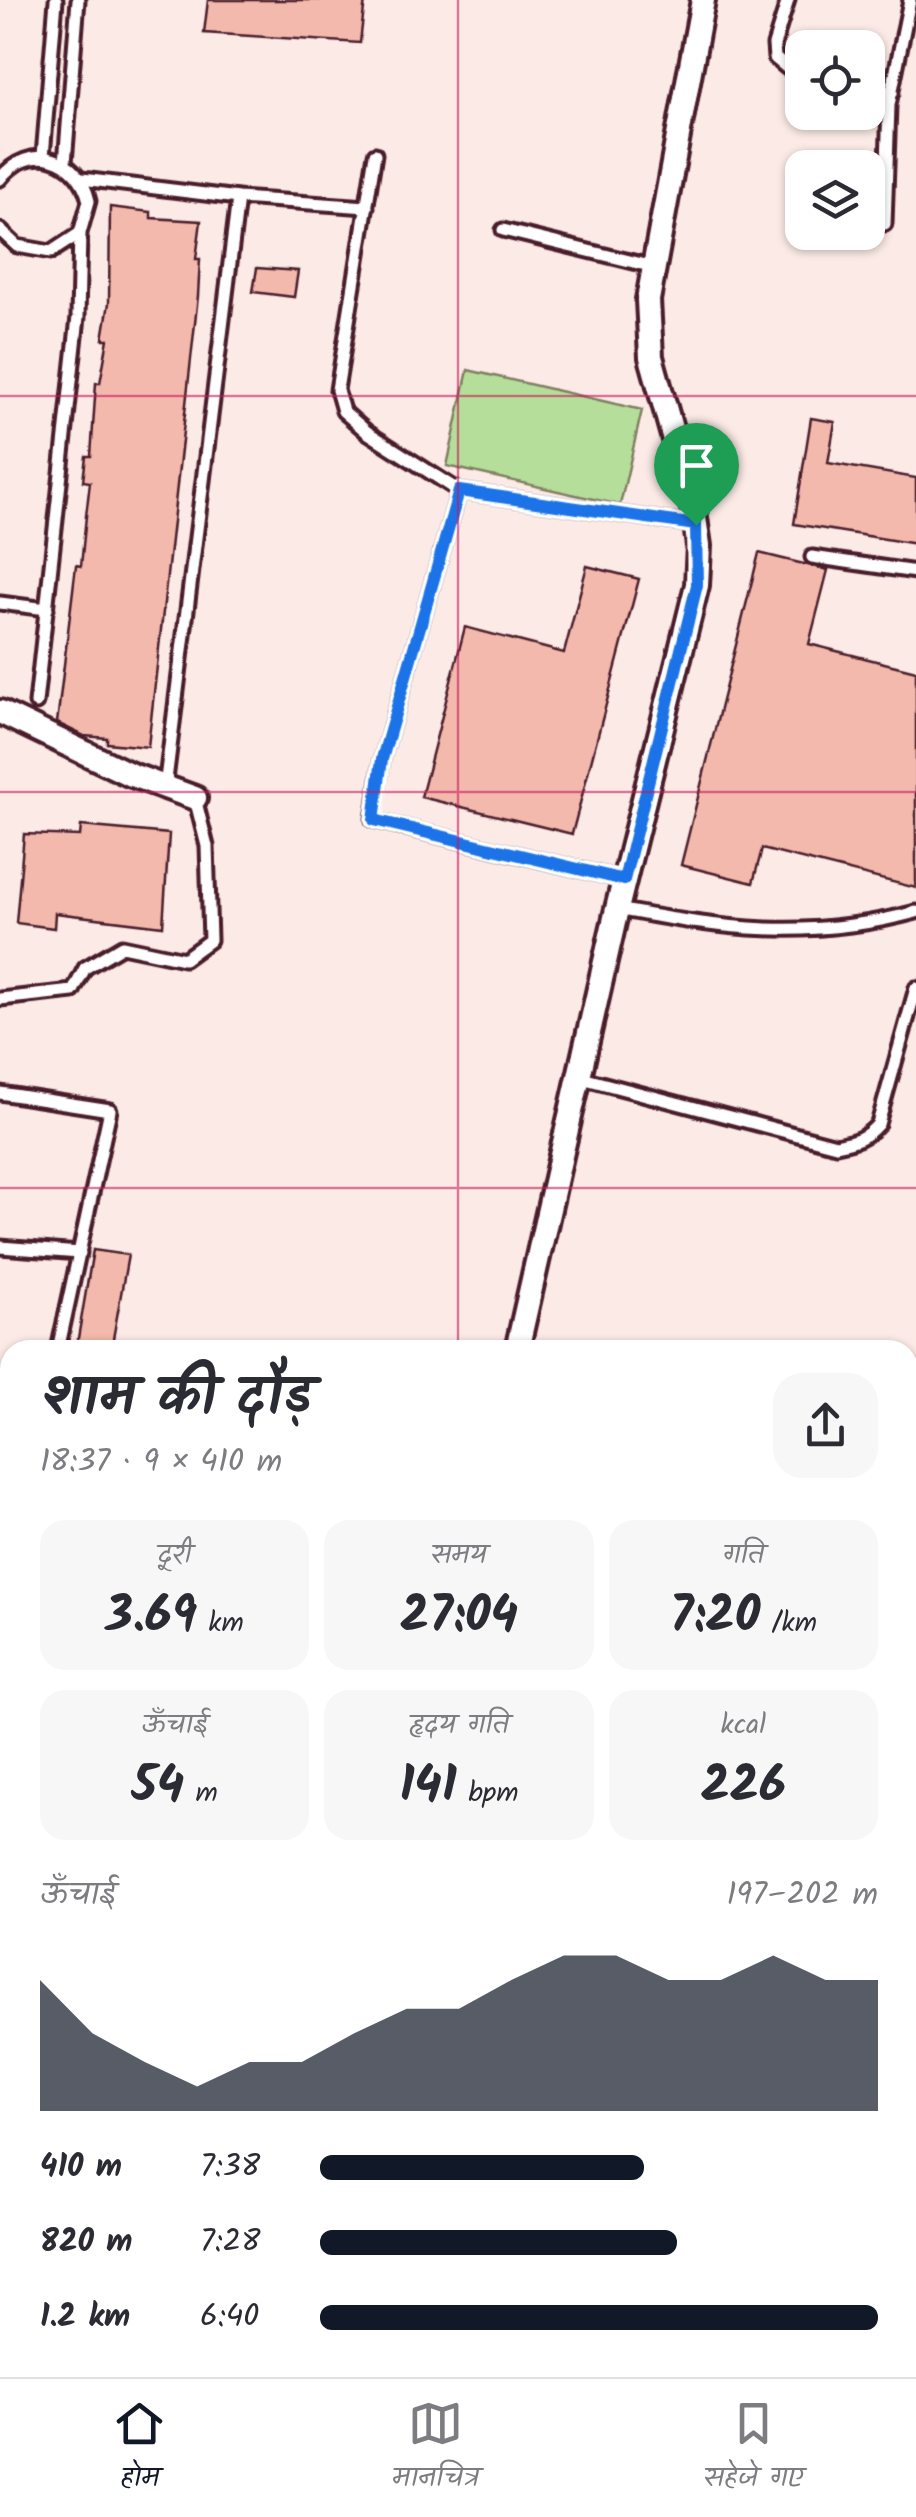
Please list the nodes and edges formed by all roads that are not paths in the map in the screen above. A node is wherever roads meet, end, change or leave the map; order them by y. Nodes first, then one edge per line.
1 (56, 0) edge
2 (78, 0) edge
3 (703, 0) edge
4 (788, 0) edge
5 (910, 0) edge
6 (785, 66) edge
7 (885, 91) edge
8 (892, 93) junction
9 (376, 154) dead end
10 (42, 156) junction
11 (65, 163) junction
12 (5, 167) edge
13 (0, 179) edge
14 (82, 179) junction
15 (238, 198) junction
16 (368, 207) junction
17 (885, 224) dead end
18 (0, 230) edge
19 (503, 230) dead end
20 (80, 234) junction
21 (654, 266) junction
22 (459, 491) junction
23 (696, 525) junction
24 (812, 557) dead end
25 (916, 572) edge
26 (0, 603) edge
27 (47, 609) junction
28 (36, 704) dead end
29 (0, 712) edge
30 (164, 788) junction
31 (196, 798) joint
32 (624, 880) junction
33 (617, 909) junction
34 (916, 912) edge
35 (916, 988) edge
36 (0, 999) edge
37 (578, 1078) junction
38 (0, 1093) edge
39 (0, 1247) edge
40 (80, 1254) junction
41 (60, 1340) edge
42 (519, 1340) edge

1 - 10 lane
2 - 11 lane
3 - 21 street
4 - 6 lane
5 - 8 lane
7 - 8 lane
8 - 17 lane
9 - 16 lane
10 - 11 lane
10 - 12 lane
11 - 14 lane
12 - 13 lane
14 - 15 lane
14 - 20 lane
15 - 16 lane
15 - 30 lane
16 - 22 lane
18 - 20 lane
19 - 21 lane
20 - 27 lane
21 - 23 street
22 - 23 lane
22 - 32 lane
23 - 32 street
24 - 25 lane
26 - 27 lane
27 - 28 lane
29 - 30 street
30 - 31 street
31 - 36 lane
32 - 33 street
33 - 34 lane
33 - 37 street
35 - 37 lane
37 - 42 street
38 - 40 lane
39 - 40 lane
40 - 41 lane

